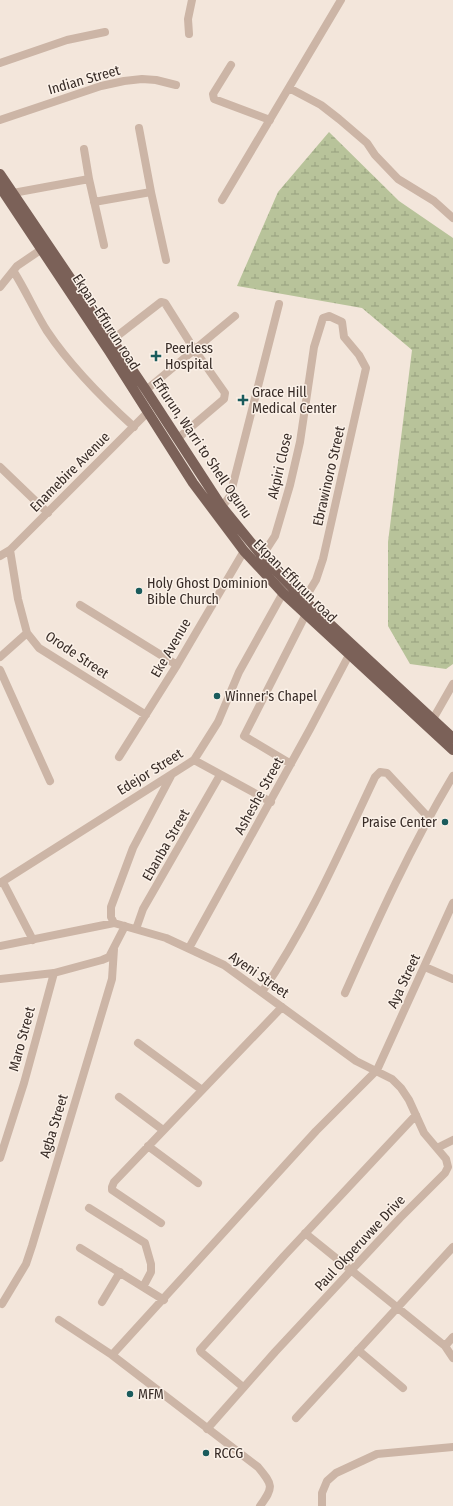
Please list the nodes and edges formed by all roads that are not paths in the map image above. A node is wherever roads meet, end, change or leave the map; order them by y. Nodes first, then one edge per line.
1 (192, 0) edge
2 (341, 0) edge
3 (105, 32) dead end
4 (189, 34) dead end
5 (0, 63) edge
6 (231, 65) dead end
7 (176, 85) dead end
8 (289, 88) junction
9 (0, 120) edge
10 (270, 120) junction
11 (139, 128) dead end
12 (84, 149) dead end
13 (0, 174) edge
14 (88, 179) junction
15 (0, 187) edge
16 (151, 192) junction
17 (13, 193) junction
18 (222, 200) dead end
19 (94, 202) junction
20 (453, 218) edge
21 (104, 245) dead end
22 (42, 249) junction
23 (166, 260) dead end
24 (14, 272) junction
25 (0, 287) edge
26 (279, 304) dead end
27 (235, 316) dead end
28 (344, 337) joint
29 (112, 340) junction
30 (194, 349) junction
31 (146, 390) junction
32 (148, 412) junction
33 (134, 426) junction
34 (177, 439) junction
35 (0, 467) edge
36 (222, 506) junction
37 (48, 513) junction
38 (10, 550) junction
39 (244, 551) junction
40 (0, 556) edge
41 (262, 556) junction
42 (283, 592) junction
43 (304, 600) junction
44 (80, 605) dead end
45 (306, 614) junction
46 (27, 633) junction
47 (349, 655) junction
48 (0, 658) edge
49 (177, 665) junction
50 (0, 670) edge
51 (453, 684) edge
52 (146, 714) junction
53 (433, 719) junction
54 (453, 738) edge
55 (453, 750) edge
56 (119, 757) dead end
57 (194, 760) junction
58 (291, 764) junction
59 (173, 773) junction
60 (220, 775) junction
61 (453, 776) edge
62 (50, 781) dead end
63 (271, 802) junction
64 (428, 817) junction
65 (2, 883) edge
66 (453, 903) edge
67 (114, 923) junction
68 (124, 926) junction
69 (136, 929) junction
70 (33, 940) junction
71 (0, 946) edge
72 (189, 948) junction
73 (114, 949) junction
74 (425, 967) junction
75 (54, 973) junction
76 (0, 979) edge
77 (453, 979) edge
78 (262, 992) junction
79 (345, 993) dead end
80 (282, 1007) junction
81 (138, 1043) dead end
82 (377, 1070) junction
83 (202, 1090) junction
84 (119, 1097) dead end
85 (416, 1115) junction
86 (163, 1130) junction
87 (453, 1140) edge
88 (148, 1146) junction
89 (437, 1148) junction
90 (0, 1158) edge
91 (198, 1183) dead end
92 (89, 1208) dead end
93 (161, 1223) dead end
94 (305, 1233) junction
95 (453, 1247) edge
96 (80, 1248) dead end
97 (352, 1270) junction
98 (120, 1272) junction
99 (143, 1286) junction
100 (164, 1300) junction
101 (102, 1302) dead end
102 (2, 1304) dead end
103 (397, 1307) junction
104 (59, 1320) dead end
105 (453, 1337) edge
106 (445, 1346) junction
107 (358, 1350) junction
108 (112, 1355) junction
109 (453, 1358) edge
110 (243, 1387) junction
111 (402, 1388) dead end
112 (296, 1418) dead end
113 (207, 1429) junction
114 (453, 1447) edge
115 (260, 1506) edge
116 (322, 1506) edge

1 - 4 street
2 - 8 street
3 - 5 street
6 - 10 street
7 - 9 street, Indian Street
8 - 10 street
8 - 20 street
10 - 18 street
11 - 16 street
12 - 14 street
13 - 17 main road, Effurun, Warri to Shell Ogunu
14 - 17 street
14 - 19 street
15 - 22 main road, Ekpan-Effurun road
16 - 19 street
16 - 23 street
17 - 29 main road, Effurun, Warri to Shell Ogunu
19 - 21 street
22 - 24 street
22 - 32 main road, Ekpan-Effurun road
24 - 25 street
24 - 33 street
26 - 36 street
27 - 30 street
28 - 41 street, Akpiri Close
28 - 43 street, Ebrawinoro Street
29 - 30 street
29 - 31 main road, Effurun, Warri to Shell Ogunu
30 - 31 street
30 - 34 street
31 - 34 main road, Effurun, Warri to Shell Ogunu
32 - 33 street, Enamebire Avenue
32 - 39 main road, Ekpan-Effurun road
33 - 37 street, Enamebire Avenue
34 - 36 main road, Effurun, Warri to Shell Ogunu
35 - 37 street
36 - 41 main road, Effurun, Warri to Shell Ogunu
37 - 38 street, Enamebire Avenue
38 - 40 street, Enamebire Avenue
38 - 46 street, Orode Street
39 - 42 main road, Ekpan-Effurun road
39 - 49 street, Eke Avenue
41 - 43 main road, Effurun, Warri to Shell Ogunu
42 - 45 main road, Ekpan-Effurun road
42 - 57 street, Edejor Street
43 - 53 main road, Effurun, Warri to Shell Ogunu
44 - 49 street
45 - 47 main road, Ekpan-Effurun road
45 - 58 street
46 - 48 street
46 - 52 street, Orode Street
47 - 55 main road, Ekpan-Effurun road
47 - 58 street, Asheshe Street
49 - 52 street, Eke Avenue
50 - 62 street
51 - 53 street
52 - 56 street, Eke Avenue
53 - 54 main road, Effurun, Warri to Shell Ogunu
57 - 59 street, Edejor Street
57 - 60 street
58 - 63 street, Asheshe Street
59 - 65 street, Edejor Street
59 - 67 street
60 - 63 street
60 - 69 street, Ebanba Street
61 - 64 street
63 - 72 street, Asheshe Street
64 - 78 street
64 - 79 street
65 - 70 street
66 - 74 street, Aya Street
67 - 68 street, Ayeni Street
67 - 70 street
68 - 69 street, Ayeni Street
68 - 73 street
69 - 72 street, Ayeni Street
70 - 71 street
72 - 78 street, Ayeni Street
73 - 75 street
73 - 102 street, Agba Street
74 - 77 street
74 - 82 street, Aya Street
75 - 76 street
75 - 90 street, Maro Street
78 - 80 street, Ayeni Street
80 - 82 street, Ayeni Street
80 - 83 street
81 - 83 street
82 - 85 street, Paul Okperuvwe Drive
82 - 100 street
83 - 86 street
84 - 86 street
85 - 89 street, Paul Okperuvwe Drive
85 - 94 street
86 - 88 street
87 - 89 street
88 - 91 street
88 - 93 street
89 - 97 street, Paul Okperuvwe Drive
92 - 99 street
94 - 97 street
94 - 110 street
95 - 103 street
96 - 98 street
97 - 103 street
97 - 110 street, Paul Okperuvwe Drive
98 - 99 street
98 - 101 street
99 - 100 street
100 - 108 street
103 - 106 street
103 - 107 street
104 - 108 street
105 - 106 street
106 - 109 street
107 - 111 street
107 - 112 street
108 - 113 street
110 - 113 street, Paul Okperuvwe Drive
113 - 115 street
114 - 116 street

